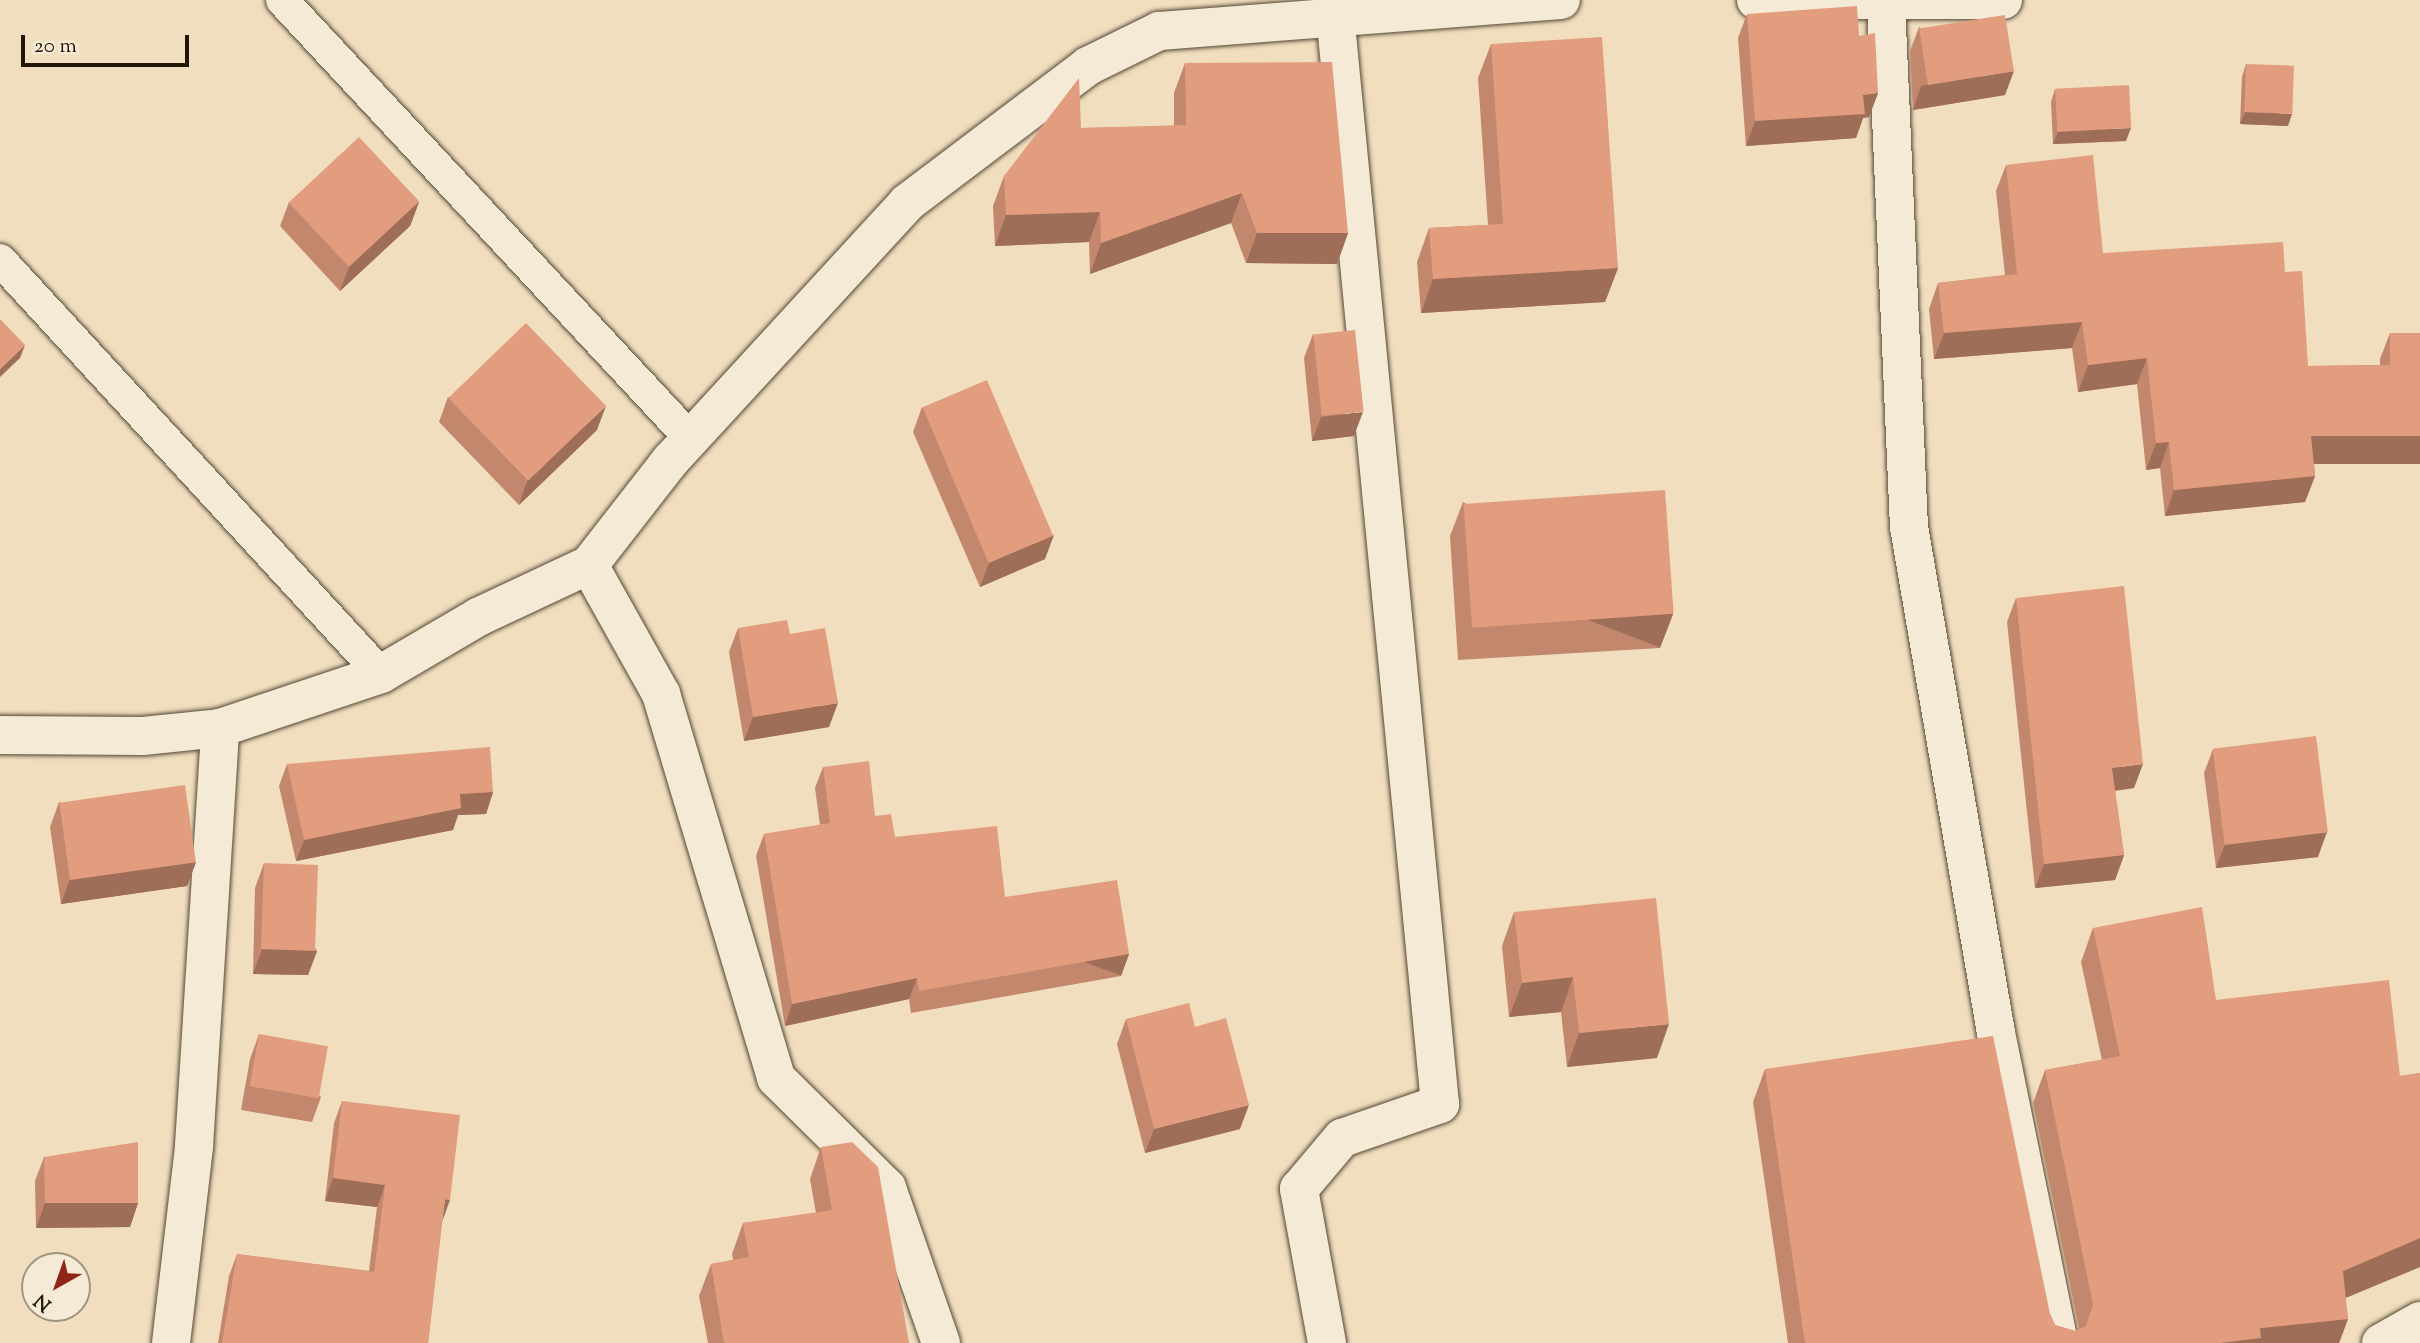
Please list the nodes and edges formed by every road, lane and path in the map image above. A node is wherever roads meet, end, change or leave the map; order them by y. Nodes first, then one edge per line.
1 (282, 0) edge
2 (1561, 0) edge
3 (1756, 0) edge
4 (2003, 0) edge
5 (1886, 3) junction
6 (1335, 14) junction
7 (0, 260) edge
8 (691, 439) junction
9 (589, 565) junction
10 (381, 674) junction
11 (220, 728) junction
12 (0, 735) edge
13 (2420, 1321) edge
14 (171, 1343) edge
15 (941, 1343) edge
16 (1327, 1343) edge
17 (2059, 1343) edge
18 (2381, 1343) edge

1 - 8 lane
2 - 6 street
3 - 5 street
4 - 5 street
5 - 17 street
6 - 8 street
6 - 16 street
7 - 10 lane
8 - 9 street
9 - 10 street
9 - 15 street
10 - 11 street
11 - 12 street
11 - 14 street
13 - 18 street

